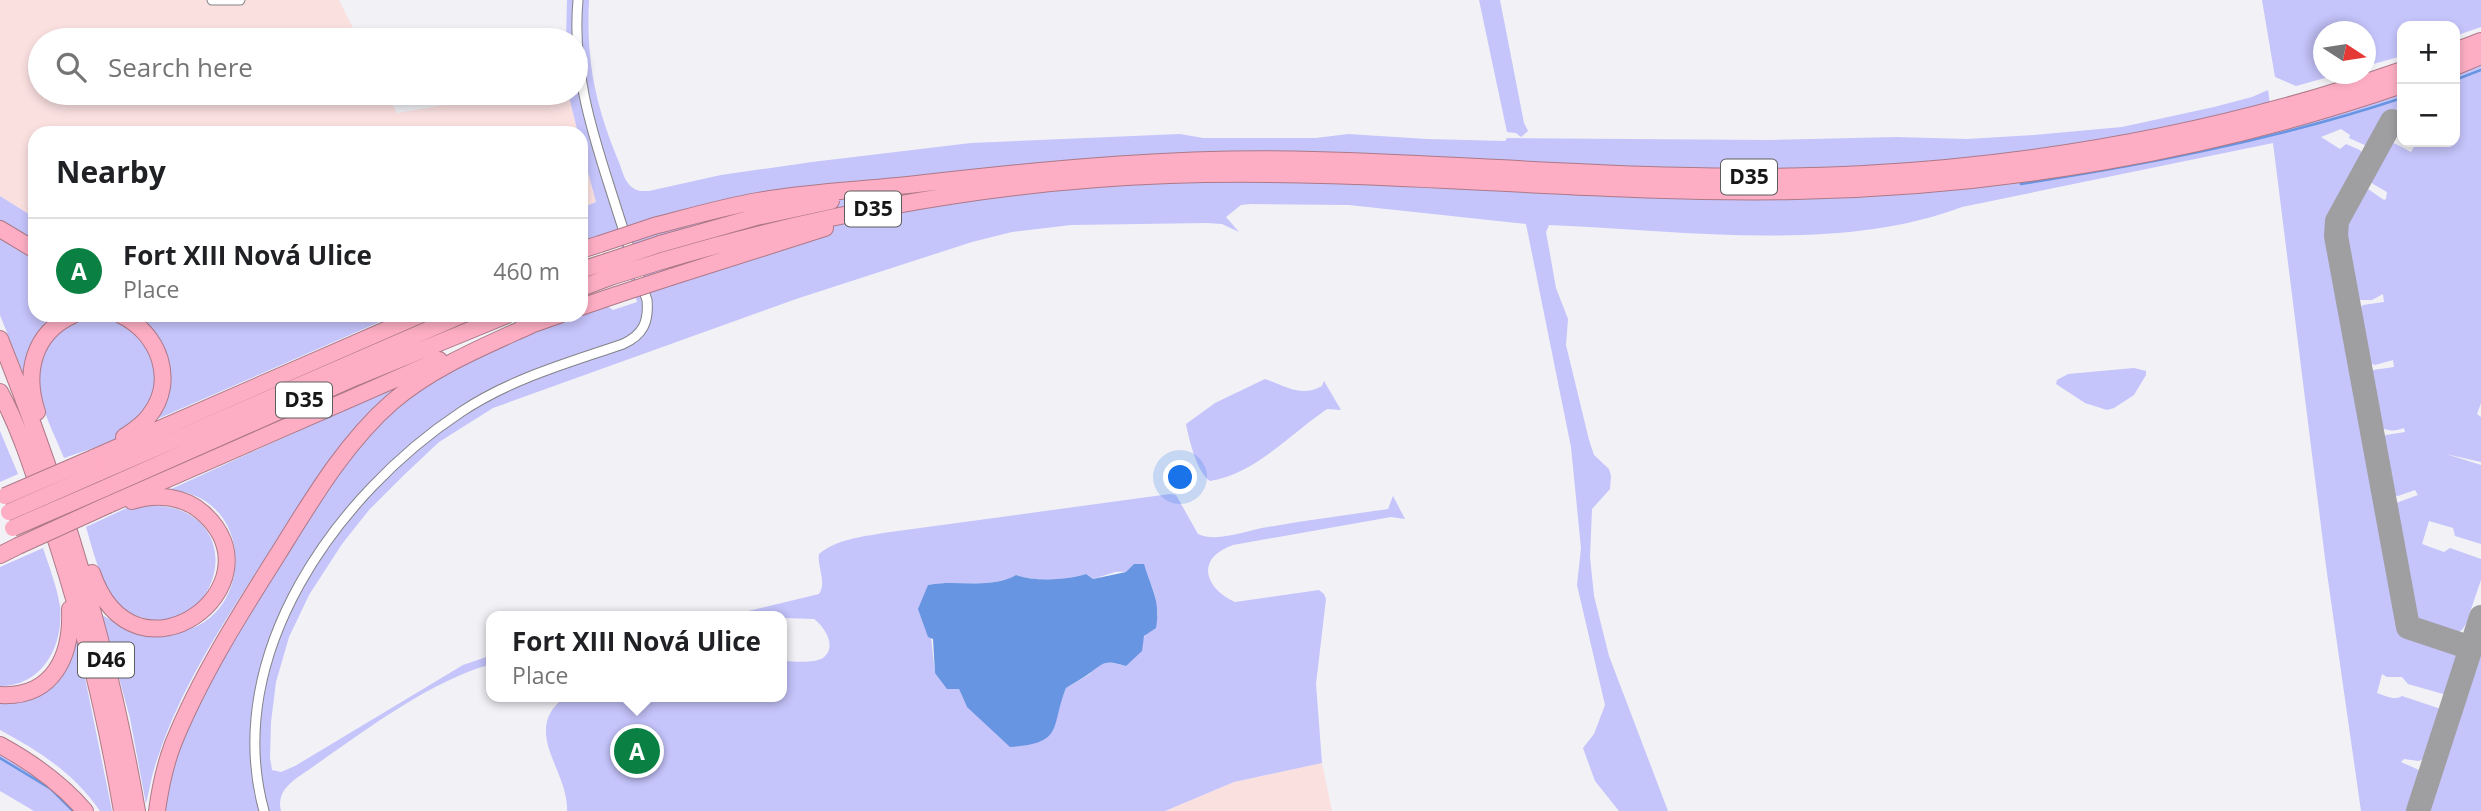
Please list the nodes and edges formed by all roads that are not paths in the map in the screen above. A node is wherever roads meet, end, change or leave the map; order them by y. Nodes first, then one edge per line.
1 (212, 0) edge
2 (240, 0) edge
3 (578, 0) edge
4 (576, 28) edge
5 (2481, 41) edge
6 (2460, 49) edge
7 (2481, 56) edge
8 (2460, 64) edge
9 (2397, 72) edge
10 (2397, 87) edge
11 (585, 105) edge
12 (923, 184) junction
13 (907, 202) junction
14 (0, 229) edge
15 (28, 246) edge
16 (588, 248) edge
17 (663, 252) junction
18 (588, 270) edge
19 (608, 270) junction
20 (588, 283) edge
21 (588, 305) edge
22 (62, 322) edge
23 (132, 322) edge
24 (407, 322) edge
25 (447, 322) edge
26 (490, 322) edge
27 (539, 322) edge
28 (531, 325) junction
29 (0, 339) edge
30 (0, 392) edge
31 (0, 410) edge
32 (26, 451) junction
33 (47, 462) junction
34 (102, 487) junction
35 (3, 506) edge
36 (64, 511) junction
37 (7, 531) edge
38 (58, 545) junction
39 (0, 554) edge
40 (0, 695) edge
41 (0, 746) edge
42 (85, 811) edge
43 (122, 811) edge
44 (137, 811) edge
45 (157, 811) edge
46 (264, 811) edge

1 - 2 street
3 - 4 street
5 - 6 highway
7 - 8 highway
9 - 12 highway, D35
10 - 13 highway, D35
11 - 46 street
12 - 16 highway, bridge
12 - 17 highway, D35
13 - 17 highway, D35
13 - 21 highway, bridge
14 - 15 highway
17 - 19 highway, D35, bridge
18 - 19 highway, D35
19 - 20 highway, D35
22 - 33 highway
23 - 34 highway
24 - 34 highway
25 - 34 highway, D35
26 - 34 highway, D35
27 - 28 highway
28 - 34 highway
28 - 45 highway
29 - 33 highway, D46
30 - 32 highway, D46
31 - 32 highway
32 - 38 highway, D46
33 - 36 highway, D46
34 - 35 highway, D35, bridge
34 - 36 highway
34 - 37 highway, D35, bridge
34 - 39 highway, bridge
36 - 44 highway, D46
38 - 40 highway
38 - 43 highway, D46
41 - 42 highway

